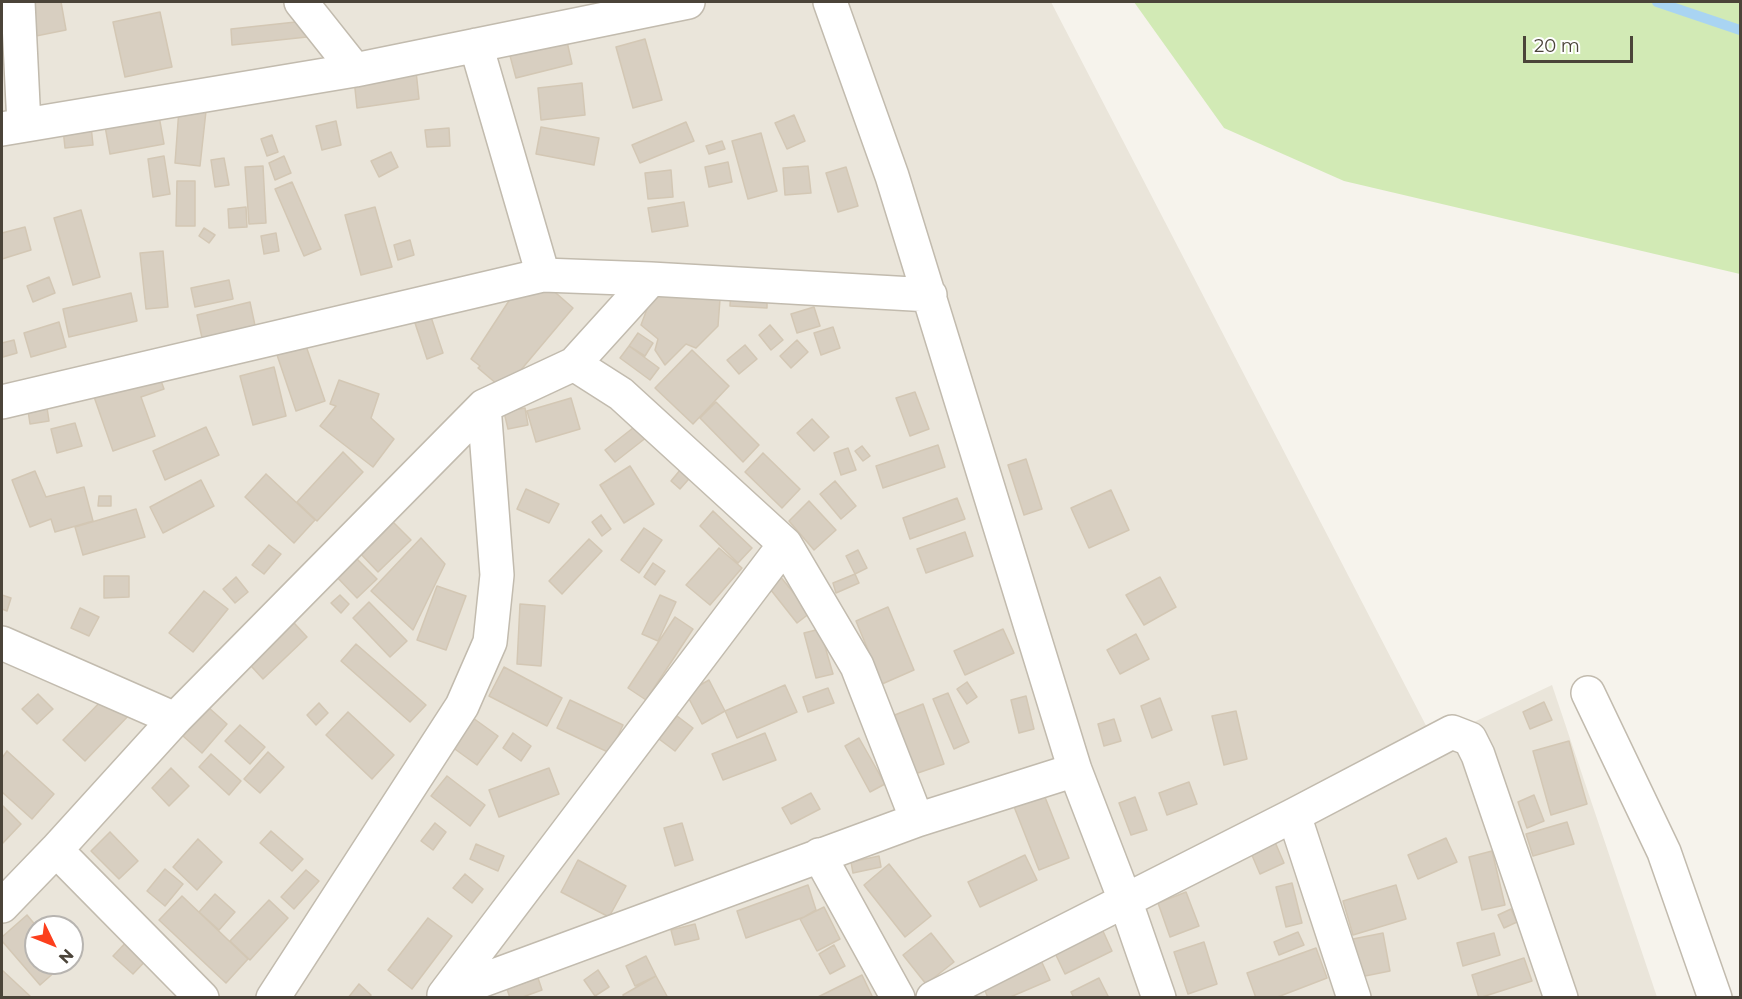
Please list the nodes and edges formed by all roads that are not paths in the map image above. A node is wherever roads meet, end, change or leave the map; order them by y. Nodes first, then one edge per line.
1 (18, 2) edge
2 (301, 2) edge
3 (688, 2) edge
4 (830, 2) edge
5 (476, 45) junction
6 (355, 70) junction
7 (13, 127) edge
8 (543, 275) junction
9 (651, 279) junction
10 (930, 295) junction
11 (574, 364) junction
12 (2, 402) edge
13 (484, 406) junction
14 (785, 544) junction
15 (2, 643) edge
16 (1588, 693) dead end
17 (175, 719) junction
18 (1075, 770) junction
19 (1294, 815) junction
20 (917, 820) junction
21 (56, 850) junction
22 (819, 855) junction
23 (1125, 900) junction
24 (2, 906) edge
25 (444, 996) edge
26 (202, 998) edge
27 (273, 998) edge
28 (898, 998) edge
29 (933, 998) edge
30 (1159, 998) edge
31 (1354, 998) edge
32 (1561, 998) edge
33 (1715, 998) edge

1 - 7 street
2 - 6 street
3 - 5 street
4 - 10 street
5 - 6 street
5 - 8 street
6 - 7 street
8 - 9 street
8 - 12 street
9 - 10 street
9 - 11 street
10 - 18 street
11 - 13 street
11 - 14 street
13 - 17 street
13 - 27 street
14 - 20 street
14 - 25 street
15 - 17 street
16 - 33 street
17 - 21 street
18 - 20 street
18 - 23 street
19 - 23 street
19 - 31 street
19 - 32 street
20 - 22 street
21 - 24 street
21 - 26 street
22 - 25 street
22 - 28 street
23 - 29 street
23 - 30 street

